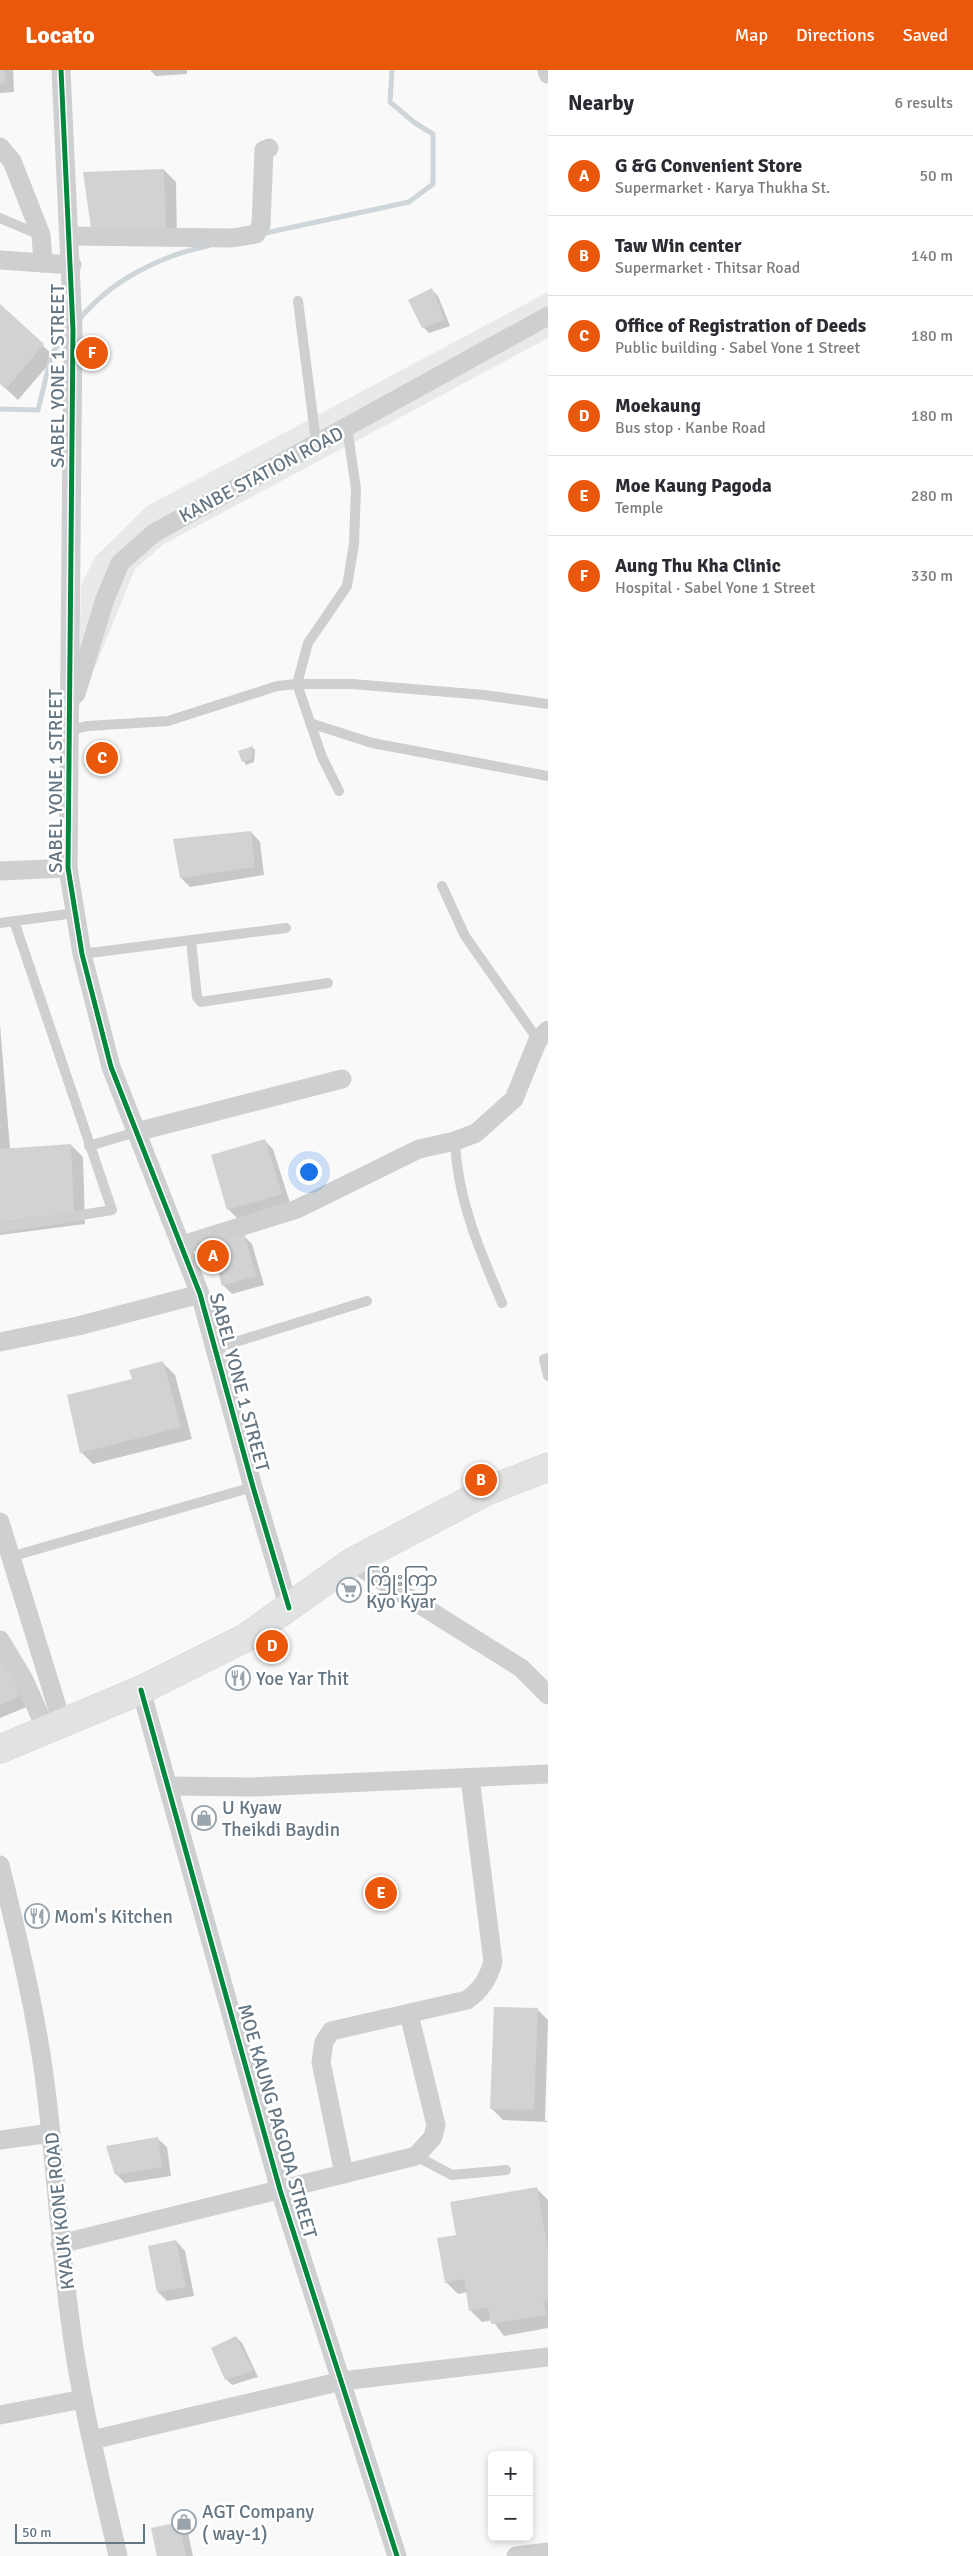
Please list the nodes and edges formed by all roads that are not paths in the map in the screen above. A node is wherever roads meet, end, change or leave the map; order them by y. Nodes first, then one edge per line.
1 (61, 70) edge
2 (547, 70) edge
3 (548, 74) edge
4 (0, 147) edge
5 (269, 148) dead end
6 (0, 218) edge
7 (41, 235) junction
8 (69, 236) junction
9 (2, 262) edge
10 (44, 263) junction
11 (72, 266) junction
12 (298, 301) dead end
13 (548, 316) edge
14 (347, 427) junction
15 (316, 441) junction
16 (297, 684) junction
17 (548, 704) edge
18 (69, 723) junction
19 (310, 723) junction
20 (548, 776) edge
21 (339, 791) dead end
22 (68, 868) junction
23 (0, 870) edge
24 (442, 886) dead end
25 (75, 913) junction
26 (14, 922) junction
27 (0, 923) edge
28 (286, 928) dead end
29 (191, 940) junction
30 (82, 954) junction
31 (328, 983) dead end
32 (543, 1035) edge
33 (342, 1079) dead end
34 (136, 1132) junction
35 (455, 1141) junction
36 (89, 1146) junction
37 (0, 1228) edge
38 (182, 1245) junction
39 (200, 1294) junction
40 (367, 1301) dead end
41 (502, 1303) dead end
42 (0, 1342) edge
43 (216, 1348) junction
44 (548, 1358) edge
45 (548, 1376) edge
46 (548, 1467) edge
47 (253, 1487) junction
48 (0, 1522) edge
49 (10, 1557) junction
50 (352, 1562) junction
51 (289, 1608) junction
52 (0, 1640) edge
53 (141, 1690) junction
54 (548, 1695) edge
55 (54, 1726) junction
56 (0, 1749) edge
57 (548, 1774) edge
58 (470, 1778) junction
59 (168, 1786) junction
60 (0, 1865) edge
61 (409, 2014) junction
62 (51, 2133) junction
63 (0, 2140) edge
64 (416, 2156) junction
65 (506, 2170) dead end
66 (344, 2174) junction
67 (280, 2190) junction
68 (60, 2244) junction
69 (548, 2357) edge
70 (342, 2381) junction
71 (83, 2399) junction
72 (0, 2415) edge
73 (92, 2440) junction
74 (548, 2552) edge
75 (118, 2556) edge
76 (397, 2556) edge
77 (516, 2556) edge

1 - 8 street, SABEL YONE 1 STREET
2 - 3 street
4 - 7 street
5 - 8 street
6 - 7 lane
7 - 10 street
8 - 11 street, SABEL YONE 1 STREET
9 - 10 street
10 - 11 street
11 - 18 street, SABEL YONE 1 STREET
12 - 15 lane
13 - 14 street, KANBE STATION ROAD
14 - 15 street, KANBE STATION ROAD
14 - 16 lane
15 - 18 street, KANBE STATION ROAD
16 - 17 lane
16 - 18 lane
16 - 19 lane
18 - 22 street, SABEL YONE 1 STREET
19 - 20 lane
19 - 21 lane
22 - 23 street
22 - 25 street, SABEL YONE 1 STREET
24 - 32 lane
25 - 26 lane
25 - 30 street, SABEL YONE 1 STREET
26 - 27 lane
26 - 36 lane
28 - 29 lane
29 - 30 lane
29 - 31 lane
30 - 34 street, SABEL YONE 1 STREET
32 - 35 street
33 - 34 street
34 - 36 lane
34 - 38 street, SABEL YONE 1 STREET
35 - 38 street
35 - 41 lane
36 - 37 lane
38 - 39 street, SABEL YONE 1 STREET
39 - 42 street
39 - 43 street, SABEL YONE 1 STREET
40 - 43 lane
43 - 47 street, SABEL YONE 1 STREET
44 - 45 lane
46 - 50 main road
47 - 49 lane
47 - 51 street, SABEL YONE 1 STREET
48 - 49 street
49 - 55 street
50 - 51 main road
50 - 54 street
51 - 53 main road
52 - 55 street
53 - 55 main road
53 - 59 street, MOE KAUNG PAGODA STREET
55 - 56 main road
57 - 58 street
58 - 59 street
58 - 61 street
59 - 67 street, MOE KAUNG PAGODA STREET
60 - 62 street, KYAUK KONE ROAD
61 - 64 street
61 - 66 street
62 - 63 street
62 - 68 street, KYAUK KONE ROAD
64 - 65 lane
64 - 66 street
66 - 67 street
67 - 68 street
67 - 70 street, MOE KAUNG PAGODA STREET
68 - 71 street, KYAUK KONE ROAD
69 - 70 street
70 - 73 street
70 - 76 street, MOE KAUNG PAGODA STREET
71 - 72 street
71 - 73 street, KYAUK KONE ROAD
73 - 75 street, KYAUK KONE ROAD
74 - 77 street

